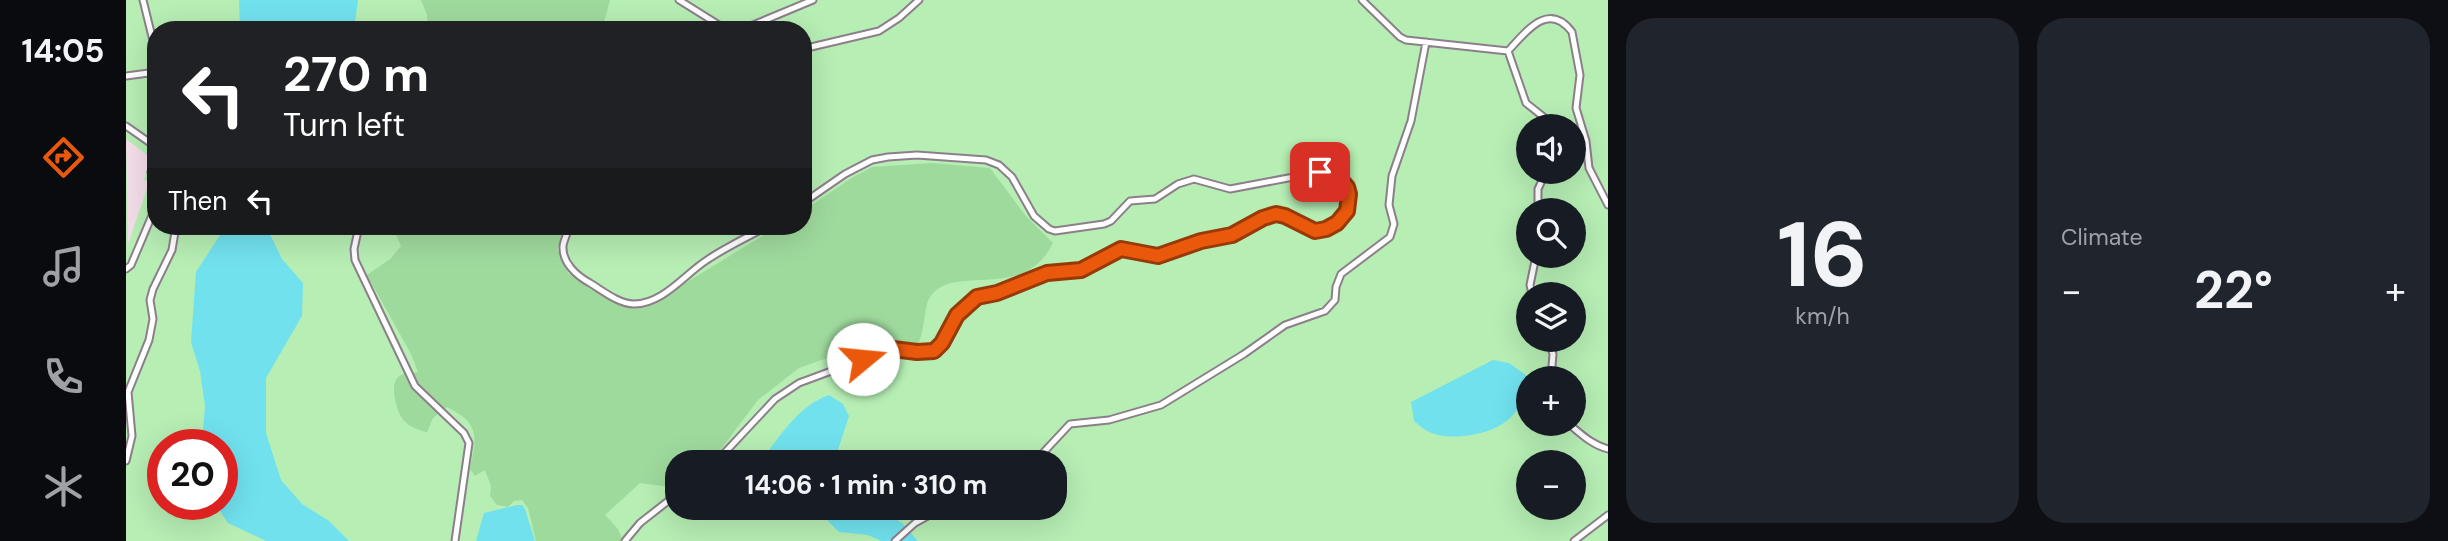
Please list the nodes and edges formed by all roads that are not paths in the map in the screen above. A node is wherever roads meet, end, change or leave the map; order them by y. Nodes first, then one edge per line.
1 (143, 0) edge
2 (679, 0) edge
3 (813, 0) edge
4 (919, 0) edge
5 (1362, 0) edge
6 (148, 21) edge
7 (712, 21) edge
8 (763, 21) edge
9 (1426, 42) junction
10 (812, 47) edge
11 (1508, 51) junction
12 (147, 73) edge
13 (126, 76) edge
14 (1540, 114) edge
15 (126, 126) edge
16 (147, 141) edge
17 (812, 197) edge
18 (1608, 205) edge
19 (147, 227) edge
20 (174, 235) edge
21 (357, 235) edge
22 (566, 235) edge
23 (752, 235) edge
24 (126, 269) edge
25 (1583, 436) edge
26 (1608, 449) edge
27 (727, 450) edge
28 (1046, 450) edge
29 (126, 461) edge
30 (665, 503) edge
31 (1608, 515) edge
32 (920, 520) edge
33 (455, 541) edge
34 (625, 541) edge
35 (895, 541) edge
36 (1574, 541) edge

1 - 6 lane
2 - 7 lane
3 - 8 lane
4 - 10 lane
5 - 9 lane
9 - 11 lane
9 - 28 lane
11 - 14 lane
11 - 18 lane
12 - 13 lane
15 - 16 lane
17 - 27 lane
19 - 24 lane
20 - 29 lane
21 - 33 lane
22 - 23 lane
25 - 26 lane
30 - 34 lane
31 - 36 lane
32 - 35 lane

